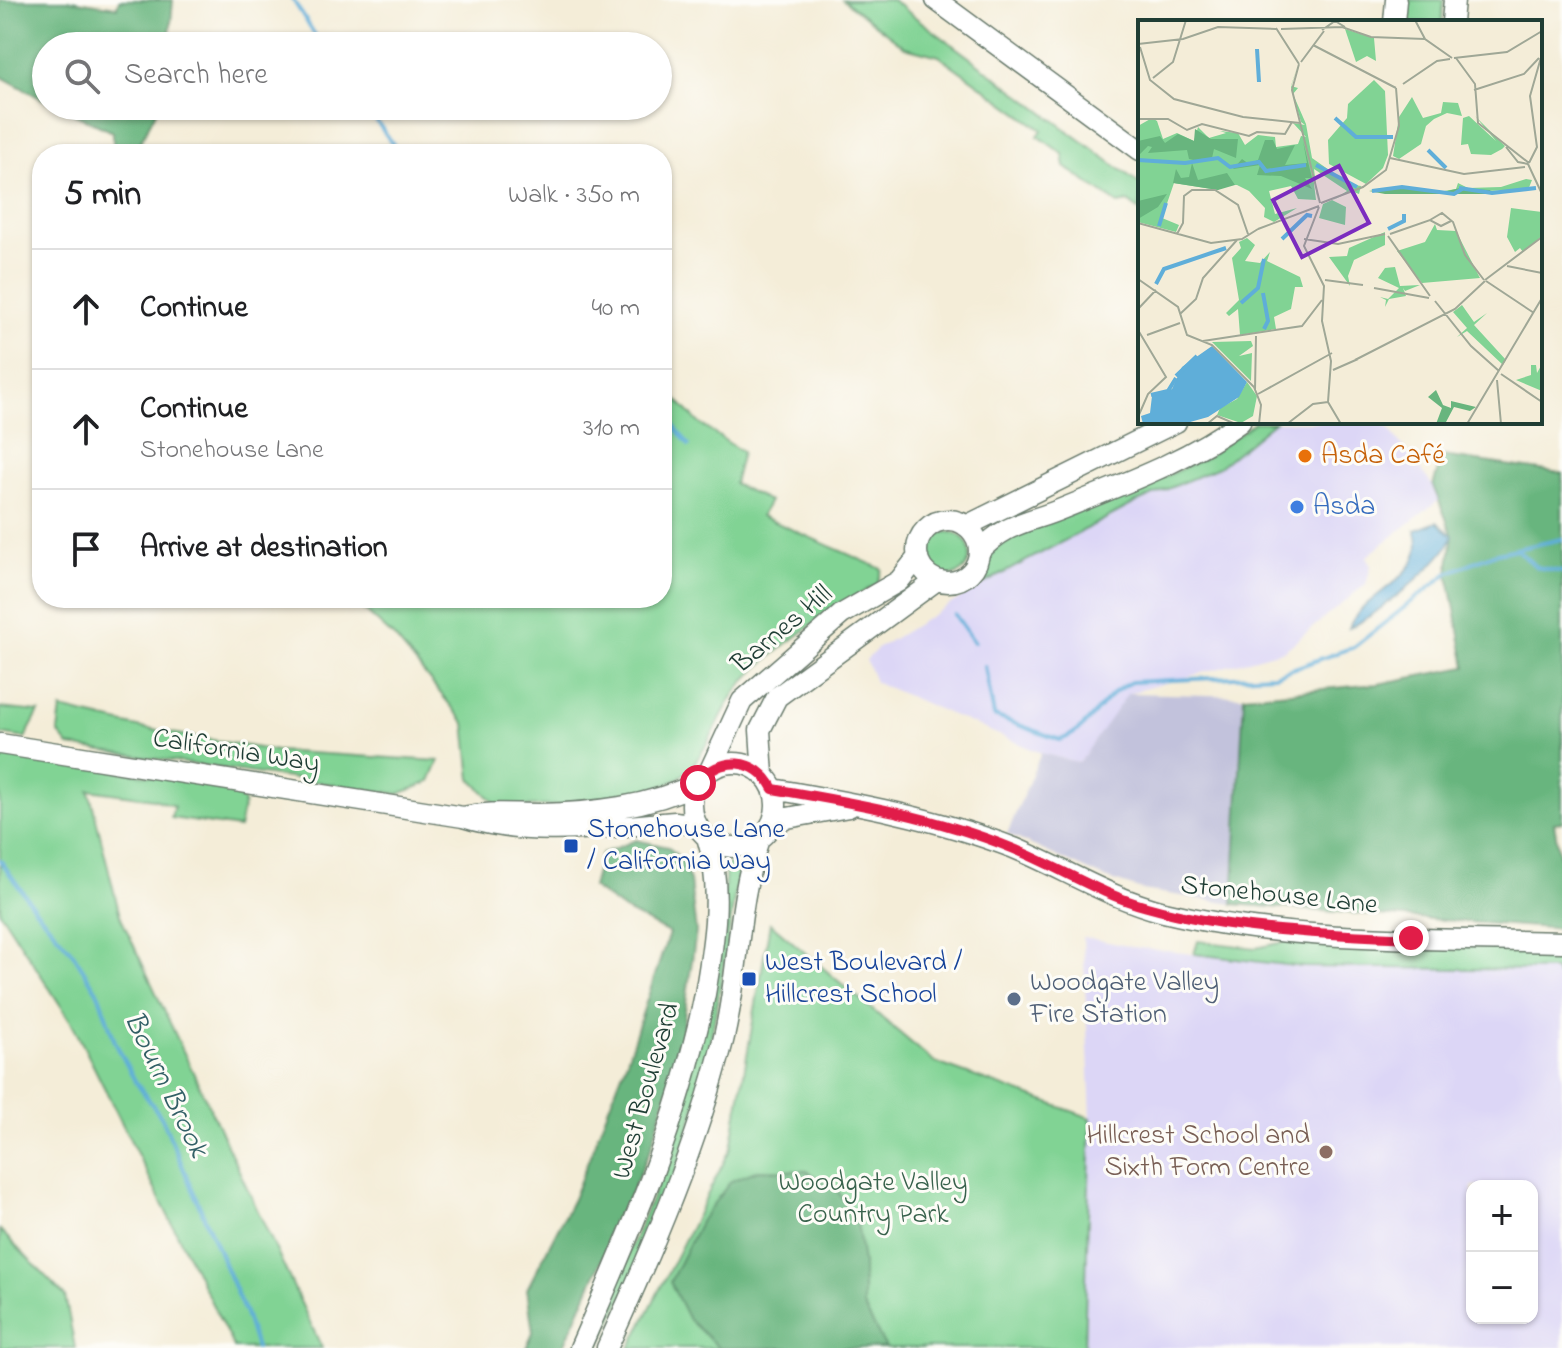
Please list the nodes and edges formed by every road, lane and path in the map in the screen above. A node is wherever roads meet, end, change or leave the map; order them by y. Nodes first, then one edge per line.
1 (936, 0) edge
2 (1396, 0) edge
3 (1454, 0) edge
4 (1394, 20) edge
5 (1452, 20) edge
6 (1138, 149) edge
7 (1172, 424) edge
8 (1237, 424) edge
9 (966, 526) junction
10 (979, 552) junction
11 (918, 557) junction
12 (937, 580) junction
13 (0, 744) edge
14 (704, 777) junction
15 (768, 782) junction
16 (865, 805) junction
17 (463, 817) junction
18 (702, 831) junction
19 (764, 833) junction
20 (1562, 942) edge
21 (580, 1348) edge
22 (607, 1348) edge

1 - 6 main road
2 - 4 main road
3 - 5 main road
7 - 9 main road
8 - 10 main road
9 - 10 main road
9 - 11 main road
10 - 12 main road
11 - 12 main road
11 - 14 main road, Barnes Hill
12 - 15 main road, Barnes Hill
13 - 17 main road, California Way
14 - 15 main road
14 - 17 main road, California Way
14 - 18 main road
15 - 16 main road, Stonehouse Lane
15 - 19 main road
16 - 19 main road, Stonehouse Lane
16 - 20 main road, Stonehouse Lane
17 - 18 main road, California Way
18 - 19 main road
18 - 21 main road, West Boulevard
19 - 22 main road, West Boulevard

